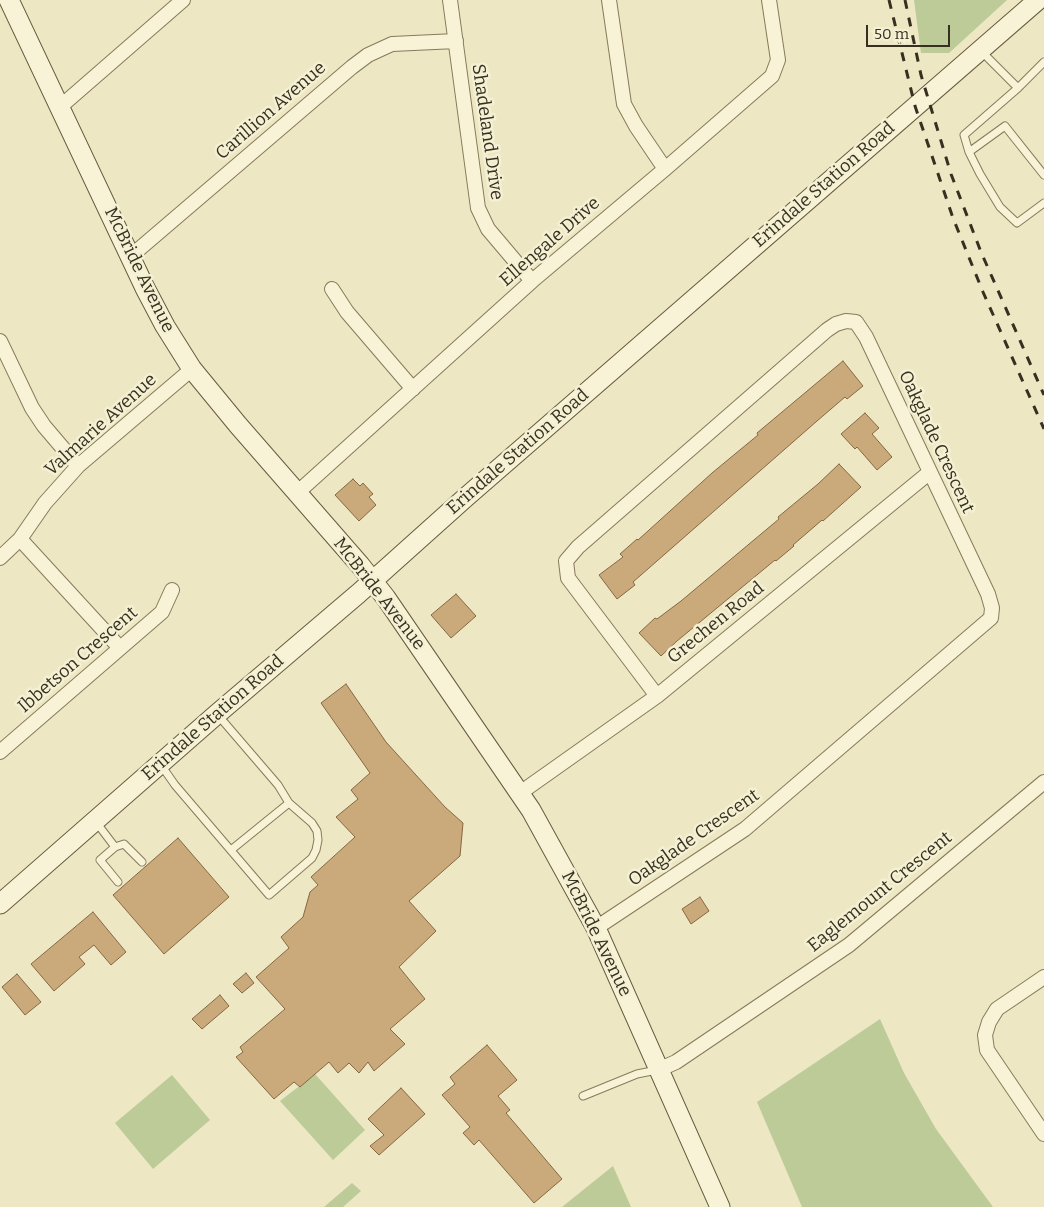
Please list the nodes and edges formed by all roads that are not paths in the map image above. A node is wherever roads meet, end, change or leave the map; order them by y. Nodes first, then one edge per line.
1 (9, 0) edge
2 (183, 0) edge
3 (450, 0) edge
4 (609, 0) edge
5 (769, 0) edge
6 (1038, 0) edge
7 (456, 41) junction
8 (980, 50) junction
9 (1044, 62) edge
10 (1018, 88) junction
11 (60, 107) junction
12 (969, 152) junction
13 (665, 169) junction
14 (1044, 175) edge
15 (1044, 203) edge
16 (131, 256) junction
17 (532, 281) junction
18 (332, 289) dead end
19 (0, 341) edge
20 (192, 369) junction
21 (413, 389) junction
22 (78, 466) junction
23 (930, 472) junction
24 (297, 493) junction
25 (20, 539) junction
26 (0, 558) edge
27 (371, 580) junction
28 (172, 590) dead end
29 (120, 648) junction
30 (656, 696) junction
31 (217, 714) junction
32 (0, 752) edge
33 (160, 764) junction
34 (1044, 782) edge
35 (520, 793) junction
36 (288, 803) junction
37 (95, 821) junction
38 (115, 847) junction
39 (231, 850) junction
40 (142, 862) dead end
41 (118, 882) dead end
42 (0, 904) edge
43 (596, 928) junction
44 (1044, 977) edge
45 (658, 1070) junction
46 (583, 1096) dead end
47 (1044, 1134) edge
48 (720, 1207) edge

1 - 11 street, McBride Avenue
2 - 11 street
3 - 7 street, Shadeland Drive
4 - 13 street
5 - 13 street, Ellengale Drive
6 - 8 street, Erindale Station Road
7 - 16 street, Carillion Avenue
7 - 17 street, Shadeland Drive
8 - 10 lane
8 - 27 street, Erindale Station Road
9 - 10 lane
10 - 12 lane
11 - 16 street, McBride Avenue
12 - 14 lane
12 - 15 lane
13 - 17 street, Ellengale Drive
16 - 20 street, McBride Avenue
17 - 21 street, Ellengale Drive
18 - 21 street
19 - 22 street
20 - 22 street, Valmarie Avenue
20 - 24 street, McBride Avenue
21 - 24 street, Ellengale Drive
22 - 25 street, Valmarie Avenue
23 - 30 street, Grechen Road
23 - 30 street, Oakglade Crescent
23 - 43 street, Oakglade Crescent
24 - 27 street, McBride Avenue
25 - 26 street, Valmarie Avenue
25 - 29 street
27 - 31 street, Erindale Station Road
27 - 35 street, McBride Avenue
28 - 29 street, Ibbetson Crescent
29 - 32 street, Ibbetson Crescent
30 - 35 street, Grechen Road
31 - 33 street, Erindale Station Road
31 - 36 lane
33 - 37 street, Erindale Station Road
33 - 39 lane
34 - 45 street, Eaglemount Crescent
35 - 43 street, McBride Avenue
36 - 39 lane
36 - 39 lane
37 - 38 lane
37 - 42 street, Erindale Station Road
38 - 40 lane
38 - 41 lane
43 - 45 street, McBride Avenue
44 - 47 street
45 - 46 lane
45 - 48 street, McBride Avenue

